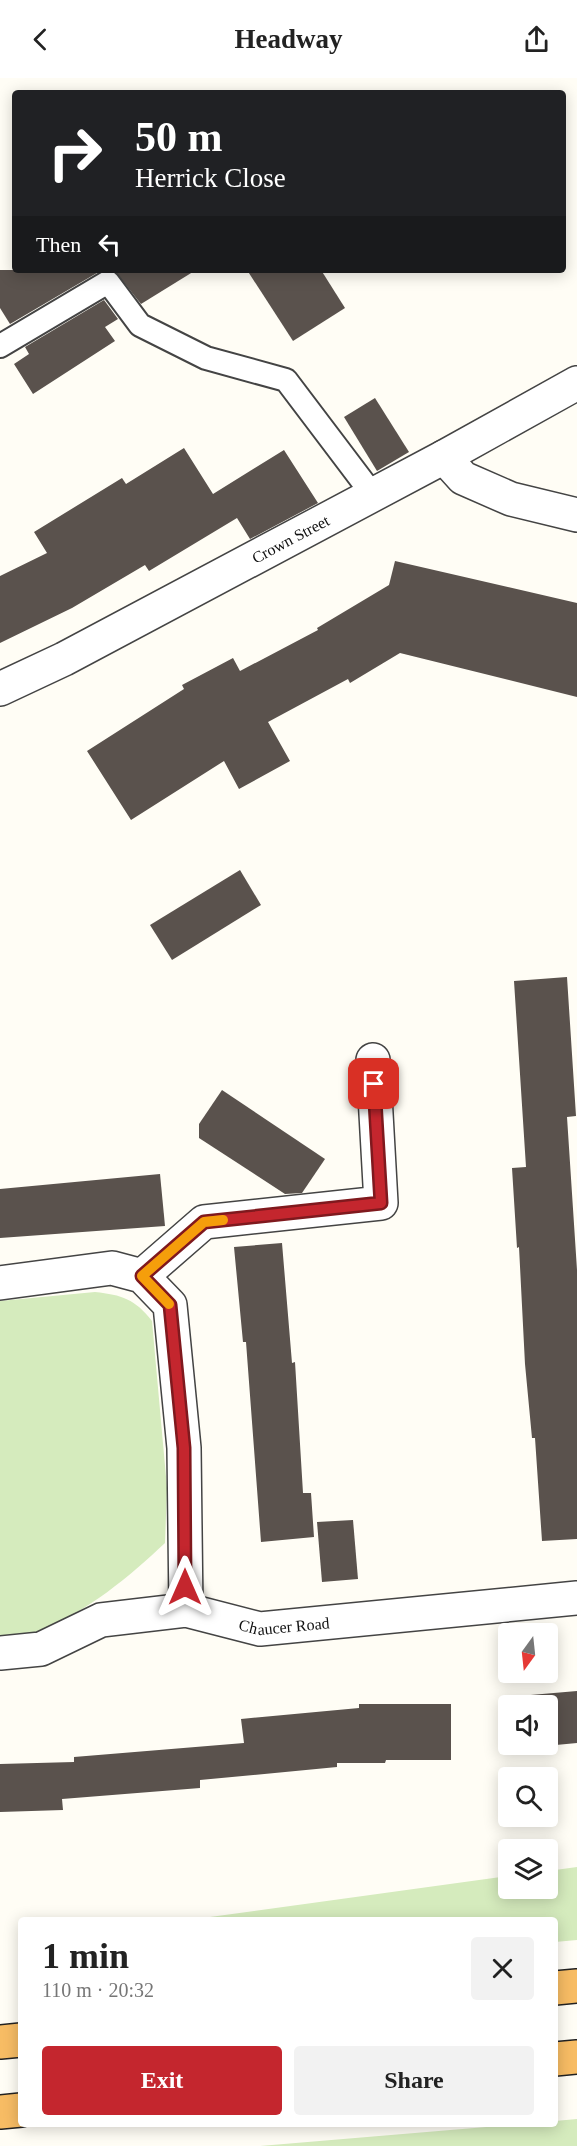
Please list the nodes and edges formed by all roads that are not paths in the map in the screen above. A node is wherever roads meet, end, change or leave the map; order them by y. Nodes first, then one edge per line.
1 (0, 346) edge
2 (577, 383) edge
3 (444, 457) junction
4 (373, 495) junction
5 (577, 515) edge
6 (0, 689) edge
7 (373, 1060) dead end
8 (142, 1276) junction
9 (0, 1283) edge
10 (577, 1598) edge
11 (186, 1610) junction
12 (0, 1653) edge
13 (577, 1986) edge
14 (558, 1988) edge
15 (18, 2040) edge
16 (0, 2042) edge
17 (577, 2057) edge
18 (558, 2060) edge
19 (18, 2110) edge
20 (0, 2112) edge

1 - 4 lane
2 - 3 street, Crown Street
3 - 4 street, Crown Street
3 - 5 street
4 - 6 street, Crown Street
7 - 8 street
8 - 9 street
8 - 11 street
10 - 11 street, Chaucer Road
11 - 12 street, Chaucer Road
13 - 14 highway
15 - 16 highway
17 - 18 highway
19 - 20 highway

